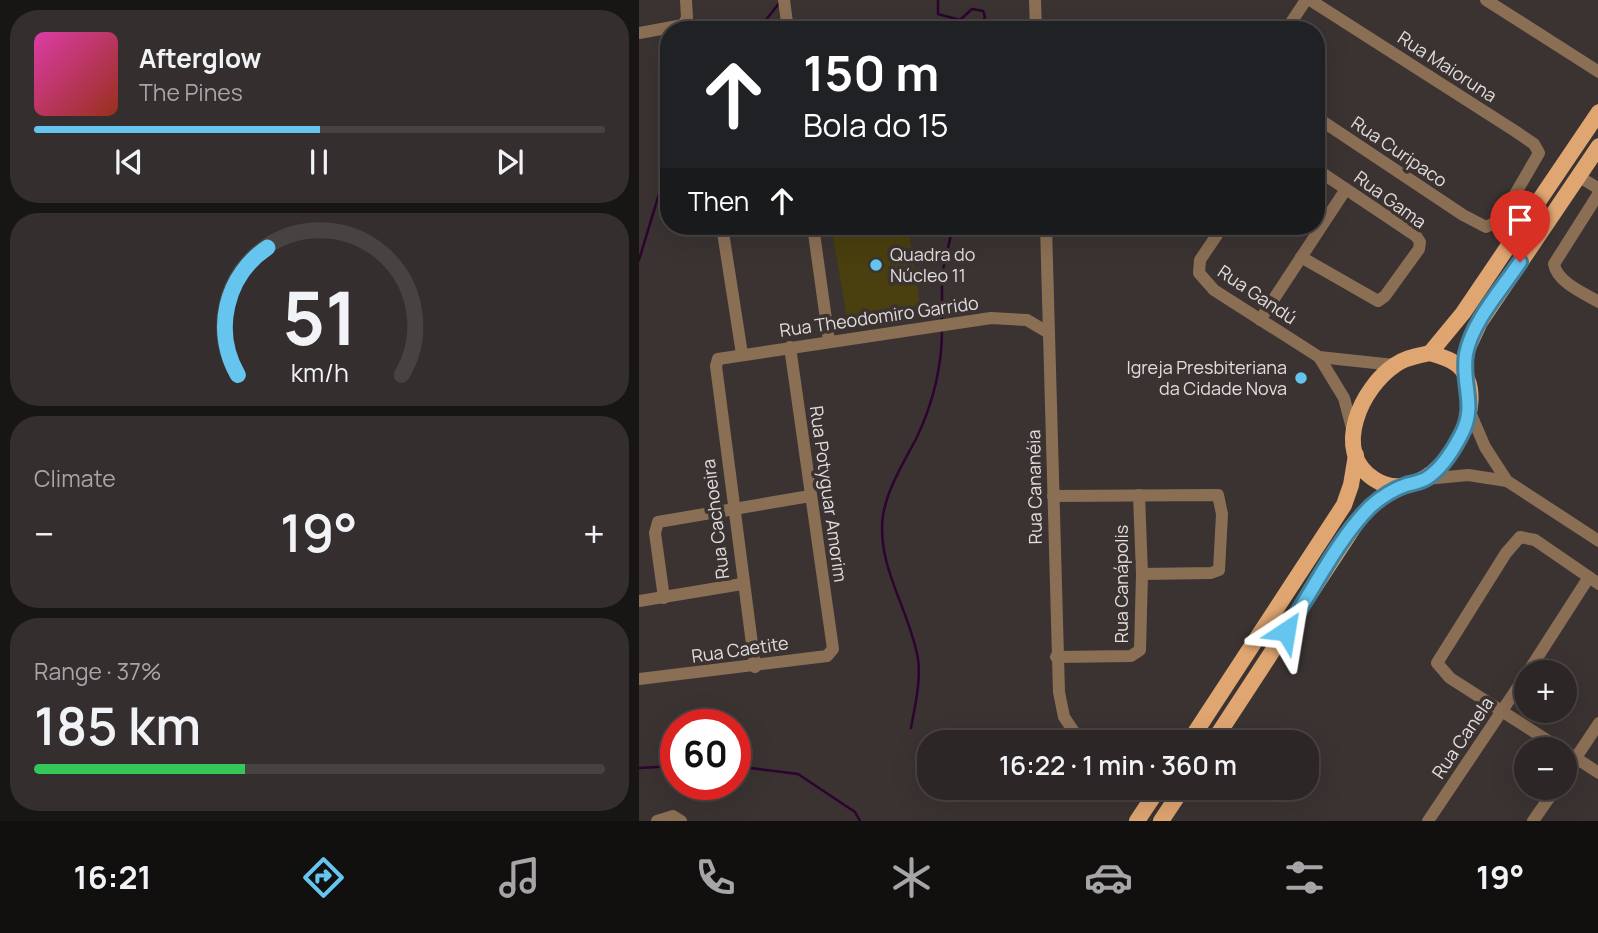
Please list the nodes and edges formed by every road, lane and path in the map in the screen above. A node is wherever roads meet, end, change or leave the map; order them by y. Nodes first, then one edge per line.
1 (686, 0) edge
2 (784, 0) edge
3 (1035, 0) edge
4 (1308, 0) edge
5 (1486, 0) edge
6 (686, 21) edge
7 (787, 21) edge
8 (1036, 21) edge
9 (1293, 21) edge
10 (660, 31) edge
11 (639, 33) edge
12 (1598, 72) edge
13 (1598, 112) edge
14 (1325, 123) edge
15 (1598, 146) edge
16 (1325, 175) edge
17 (1578, 176) junction
18 (1346, 189) junction
19 (1598, 191) edge
20 (1505, 211) junction
21 (1325, 221) edge
22 (1525, 222) junction
23 (723, 235) edge
24 (814, 235) edge
25 (1046, 235) edge
26 (1217, 235) edge
27 (1316, 235) edge
28 (1301, 257) junction
29 (1598, 302) edge
30 (1260, 320) junction
31 (1049, 333) junction
32 (829, 341) junction
33 (789, 347) junction
34 (742, 354) junction
35 (1430, 354) junction
36 (1319, 357) junction
37 (1394, 365) junction
38 (716, 366) joint
39 (1464, 372) junction
40 (1470, 412) junction
41 (1353, 433) junction
42 (1356, 455) junction
43 (1426, 479) junction
44 (1507, 481) junction
45 (1403, 486) junction
46 (1139, 495) junction
47 (810, 496) junction
48 (1053, 496) junction
49 (732, 507) junction
50 (1598, 541) edge
51 (1142, 574) junction
52 (1594, 581) edge
53 (742, 584) junction
54 (664, 598) junction
55 (639, 601) edge
56 (834, 645) joint
57 (1056, 657) junction
58 (1536, 660) edge
59 (755, 667) junction
60 (642, 680) edge
61 (1514, 694) edge
62 (1503, 711) junction
63 (1598, 723) edge
64 (1073, 730) edge
65 (1197, 730) edge
66 (1221, 730) edge
67 (1543, 737) edge
68 (1577, 743) edge
69 (1577, 759) edge
70 (1598, 773) edge
71 (1146, 800) edge
72 (1175, 800) edge
73 (1547, 800) edge
74 (657, 821) edge
75 (681, 821) edge
76 (1137, 821) edge
77 (1161, 821) edge
78 (1428, 821) edge
79 (1533, 821) edge

1 - 6 street
2 - 7 street
3 - 8 street
4 - 9 street
4 - 20 street, Rua Maioruna
5 - 12 street
10 - 11 street
13 - 22 main road
14 - 20 street, Rua Curipaco
15 - 17 main road
16 - 18 street, Rua Gama
17 - 19 street
17 - 39 main road
18 - 21 street
18 - 28 street, Rua Gama
19 - 29 street
20 - 22 street
22 - 35 main road
23 - 34 street
24 - 32 street
25 - 31 street, Rua Cananéia
26 - 30 street, Rua Gandú
27 - 28 street
28 - 30 street
30 - 36 street, Rua Gandú
31 - 32 street, Rua Theodomiro Garrido
31 - 48 street, Rua Cananéia
32 - 33 street, Rua Theodomiro Garrido
33 - 34 street, Rua Theodomiro Garrido
33 - 47 street, Rua Potyguar Amorim
34 - 38 street, Rua Theodomiro Garrido
35 - 37 main road
35 - 39 main road
36 - 37 street, Rua Gandú
36 - 41 street, Rua Gandú
37 - 41 main road
38 - 49 street, Rua Cachoeira
39 - 40 main road
40 - 43 main road
40 - 44 street
41 - 42 main road
42 - 45 main road
42 - 65 main road
43 - 44 street
43 - 45 main road
44 - 50 street
45 - 66 main road
46 - 48 street
46 - 51 street, Rua Canápolis
46 - 51 street
47 - 49 street
47 - 56 street, Rua Potyguar Amorim
48 - 57 street, Rua Cananéia
49 - 53 street, Rua Cachoeira
49 - 54 street
51 - 57 street, Rua Canápolis
52 - 58 street, Rua Canela
52 - 62 street
53 - 54 street
53 - 59 street, Rua Cachoeira
54 - 55 street
56 - 59 street, Rua Caetite
57 - 64 street, Rua Cananéia
59 - 60 street, Rua Caetite
61 - 62 street, Rua Canela
62 - 67 street
62 - 78 street, Rua Canela
63 - 68 street
69 - 70 street
71 - 76 main road
72 - 77 main road
73 - 79 street
74 - 75 street

